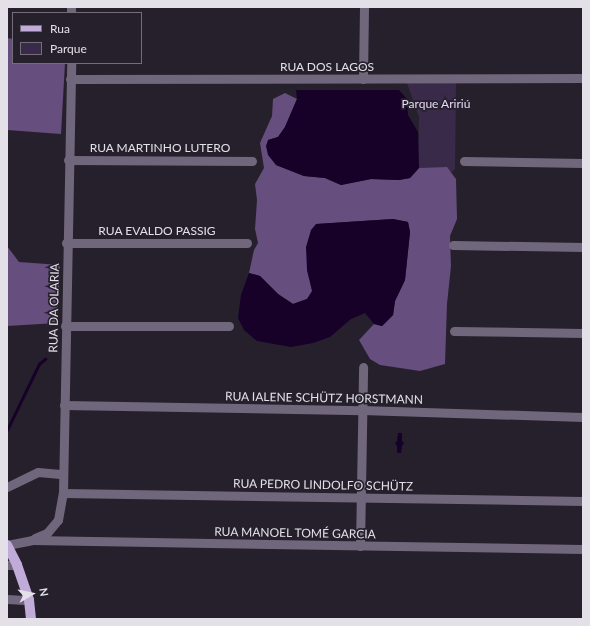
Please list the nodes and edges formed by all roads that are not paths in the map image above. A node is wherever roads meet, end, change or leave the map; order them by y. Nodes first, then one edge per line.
1 (364, 7) edge
2 (71, 64) edge
3 (583, 78) edge
4 (70, 79) junction
5 (363, 79) junction
6 (68, 160) junction
7 (252, 161) dead end
8 (464, 161) dead end
9 (583, 163) edge
10 (66, 243) junction
11 (247, 243) dead end
12 (453, 245) dead end
13 (583, 247) edge
14 (65, 326) junction
15 (229, 326) dead end
16 (454, 331) dead end
17 (583, 333) edge
18 (363, 367) dead end
19 (64, 405) junction
20 (362, 410) junction
21 (583, 417) edge
22 (63, 474) junction
23 (7, 487) edge
24 (62, 493) junction
25 (360, 498) junction
26 (583, 501) edge
27 (32, 540) junction
28 (7, 545) edge
29 (360, 546) junction
30 (583, 549) edge
31 (12, 565) edge
32 (7, 599) edge
33 (29, 600) junction
34 (30, 619) edge

1 - 5 street
2 - 4 street, RUA DA OLARIA
3 - 5 street, RUA DOS LAGOS
4 - 5 street, RUA DOS LAGOS
4 - 6 street, RUA DA OLARIA
6 - 7 street, RUA MARTINHO LUTERO
6 - 10 street, RUA DA OLARIA
8 - 9 street
10 - 11 street, RUA EVALDO PASSIG
10 - 14 street, RUA DA OLARIA
12 - 13 street
14 - 15 street
14 - 19 street, RUA DA OLARIA
16 - 17 street
18 - 20 street
19 - 20 street, RUA IALENE SCHÜTZ HORSTMANN
19 - 22 street, RUA DA OLARIA
20 - 21 street, RUA IALENE SCHÜTZ HORSTMANN
20 - 25 street
22 - 23 street
22 - 24 street, RUA DA OLARIA
24 - 25 street, RUA PEDRO LINDOLFO SCHÜTZ
24 - 27 street, RUA DA OLARIA
25 - 26 street, RUA PEDRO LINDOLFO SCHÜTZ
25 - 29 street
27 - 28 street, RUA MANOEL TOMÉ GARCIA
27 - 29 street, RUA MANOEL TOMÉ GARCIA
28 - 31 main road
29 - 30 street, RUA MANOEL TOMÉ GARCIA
31 - 33 main road
32 - 33 street
33 - 34 main road

